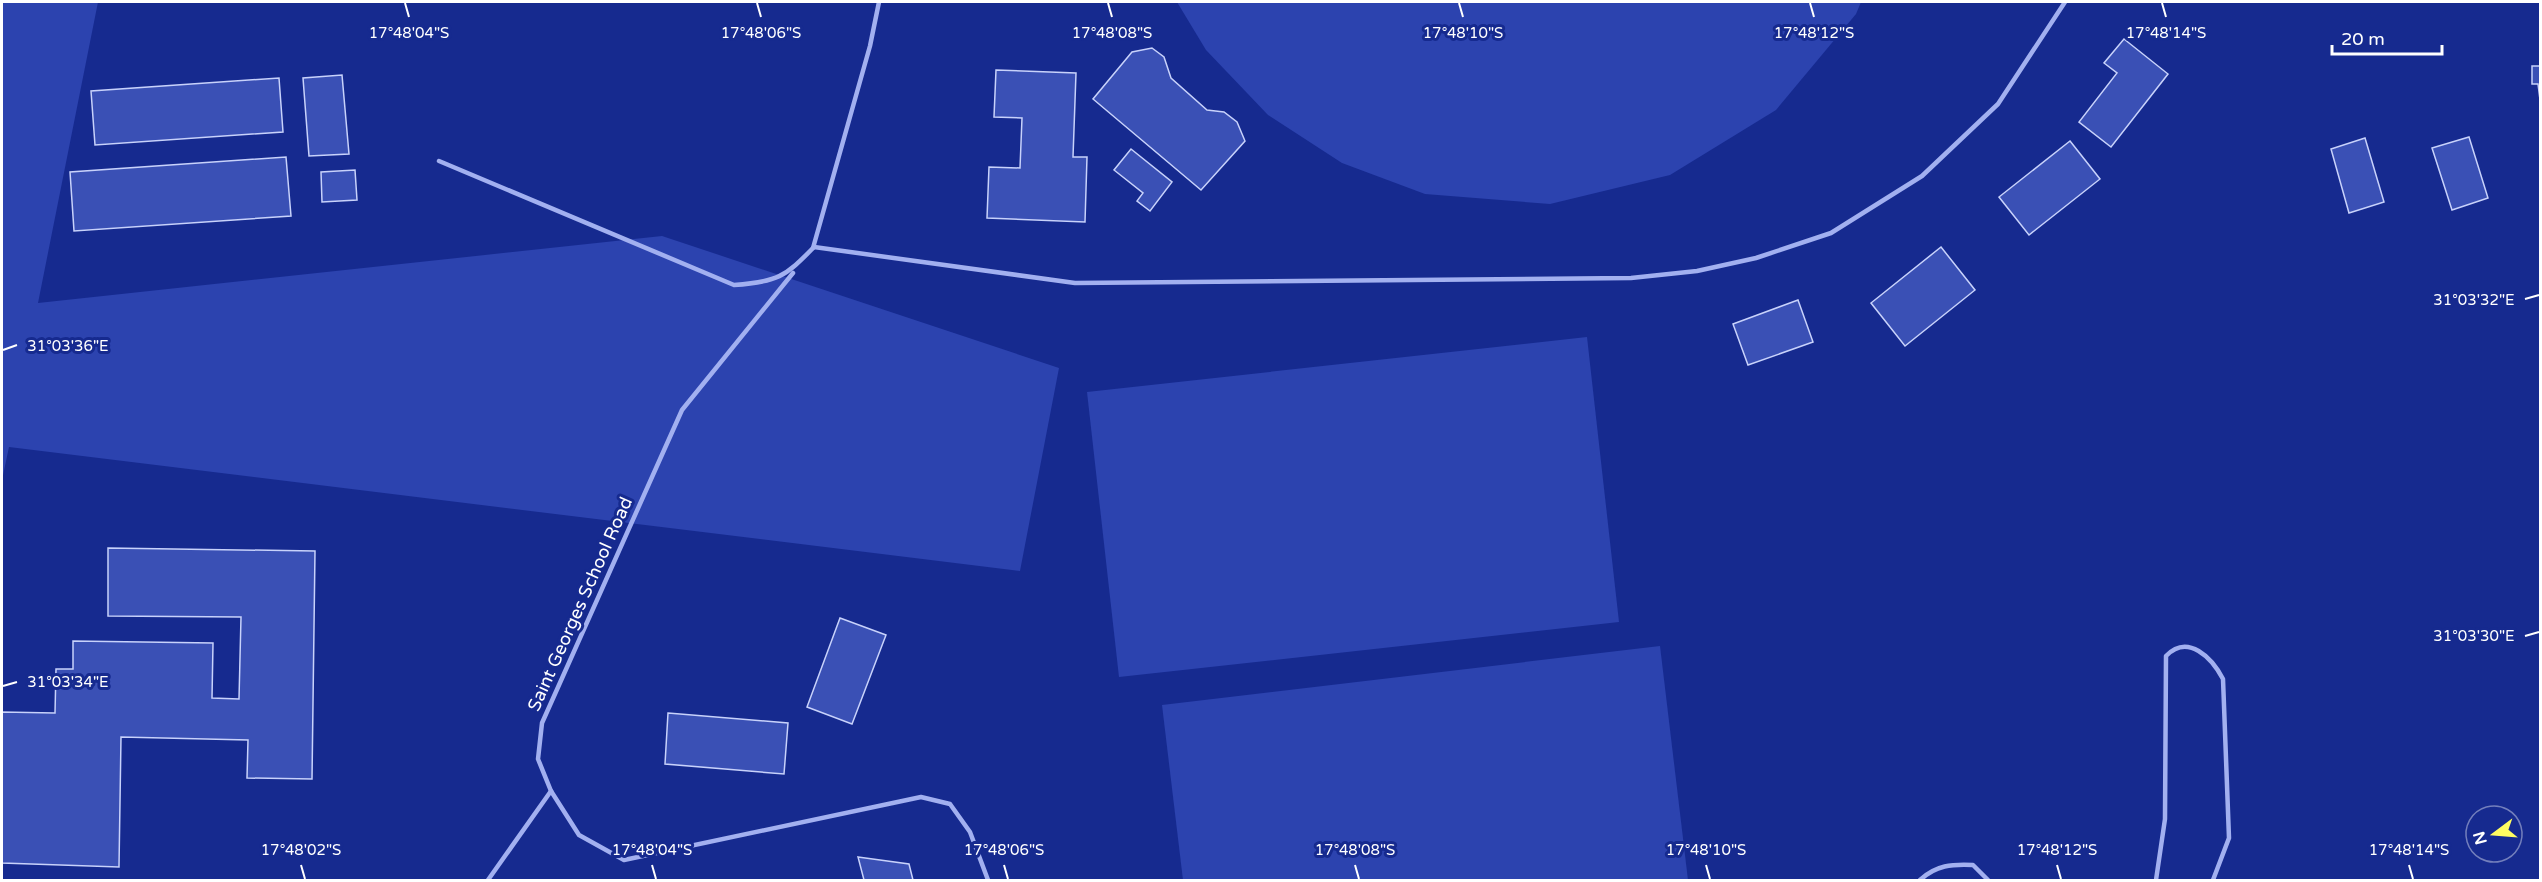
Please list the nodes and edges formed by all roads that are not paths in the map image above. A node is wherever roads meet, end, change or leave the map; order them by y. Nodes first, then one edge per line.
1 (879, 2) edge
2 (2065, 2) edge
3 (439, 161) dead end
4 (814, 247) junction
5 (551, 791) junction
6 (488, 880) edge
7 (987, 880) edge
8 (1920, 880) edge
9 (1988, 880) edge
10 (2156, 880) edge
11 (2213, 880) edge

1 - 4 lane, Saint Georges School Road
2 - 4 lane
3 - 4 lane
4 - 5 lane, Saint Georges School Road
5 - 6 lane
5 - 7 lane, Saint Georges School Road
8 - 9 lane
10 - 11 lane

